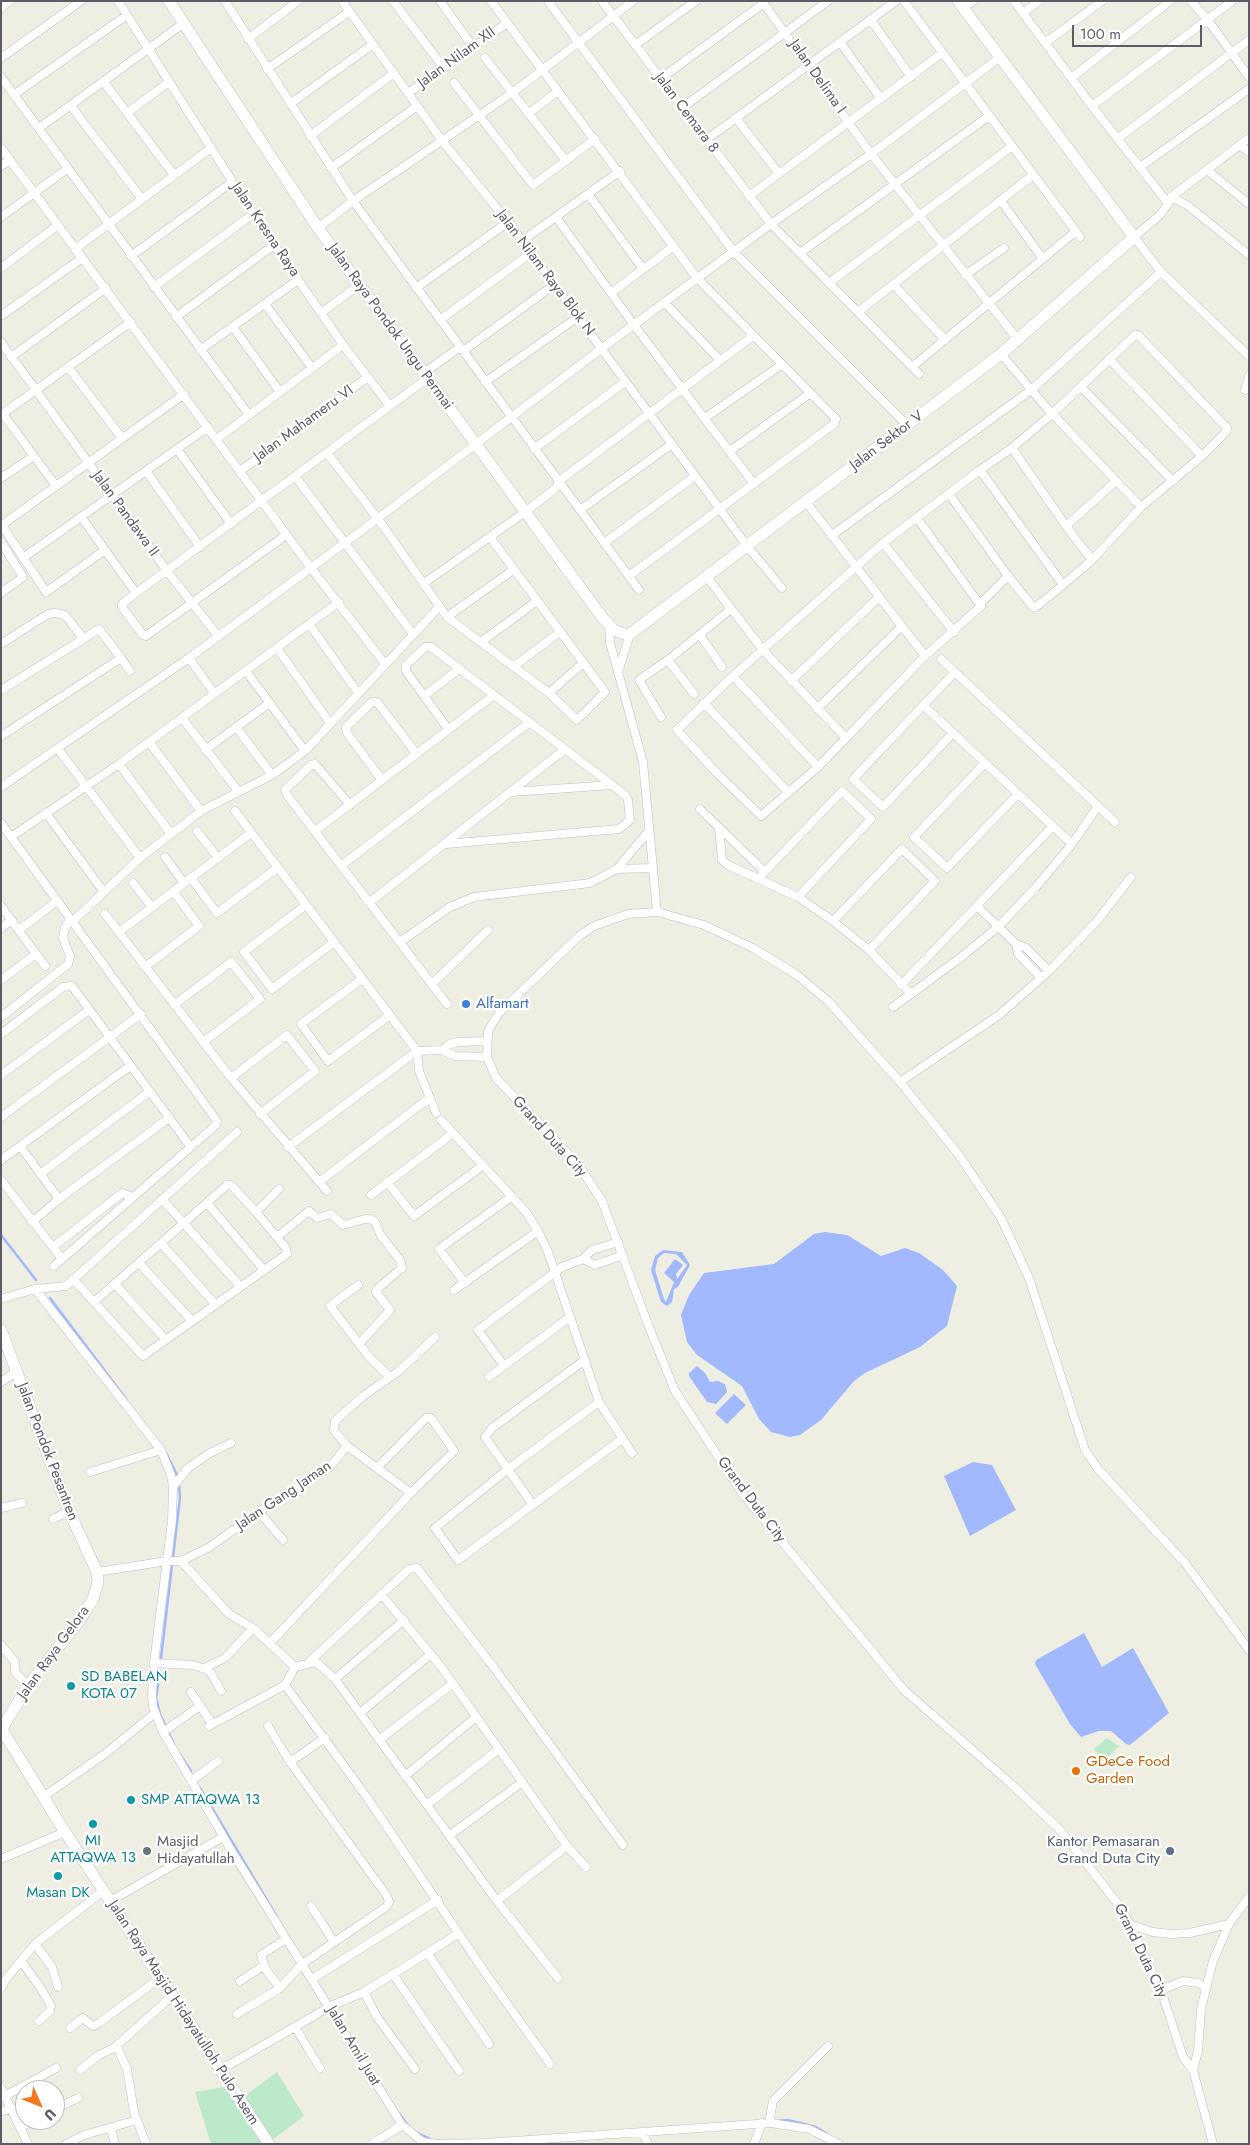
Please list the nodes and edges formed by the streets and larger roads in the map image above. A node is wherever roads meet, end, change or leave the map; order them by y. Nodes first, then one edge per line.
1 (10, 1) edge
2 (80, 1) edge
3 (118, 1) edge
4 (169, 1) edge
5 (225, 1) edge
6 (342, 1) edge
7 (394, 1) edge
8 (440, 1) edge
9 (491, 1) edge
10 (548, 1) edge
11 (602, 1) edge
12 (634, 1) edge
13 (696, 1) edge
14 (812, 1) edge
15 (828, 1) edge
16 (896, 1) edge
17 (904, 1) edge
18 (973, 1) edge
19 (1014, 1) edge
20 (1040, 1) edge
21 (1102, 1) edge
22 (1170, 1) edge
23 (1191, 1) edge
24 (1232, 1) edge
25 (763, 2) edge
26 (294, 3) edge
27 (961, 5) edge
28 (1, 8) edge
29 (818, 9) junction
30 (349, 12) junction
31 (1024, 14) junction
32 (127, 15) junction
33 (613, 16) junction
34 (1207, 19) junction
35 (871, 20) junction
36 (184, 23) junction
37 (507, 23) junction
38 (785, 32) junction
39 (248, 39) junction
40 (1249, 40) edge
41 (578, 42) junction
42 (840, 42) junction
43 (1046, 43) junction
44 (373, 44) junction
45 (635, 45) junction
46 (148, 47) junction
47 (473, 47) junction
48 (1231, 52) junction
49 (942, 53) junction
50 (1, 58) edge
51 (485, 58) dead end
52 (999, 58) junction
53 (807, 64) junction
54 (444, 68) junction
55 (268, 69) junction
56 (542, 71) junction
57 (394, 73) junction
58 (1, 77) edge
59 (910, 77) junction
60 (1249, 77) edge
61 (1071, 78) junction
62 (660, 79) junction
63 (103, 81) junction
64 (169, 82) junction
65 (964, 82) junction
66 (454, 83) dead end
67 (1249, 89) edge
68 (558, 91) junction
69 (408, 93) junction
70 (512, 93) junction
71 (14, 94) junction
72 (880, 99) junction
73 (290, 104) junction
74 (71, 106) junction
75 (417, 106) junction
76 (1092, 106) junction
77 (682, 108) junction
78 (127, 113) junction
79 (528, 114) junction
80 (479, 116) junction
81 (989, 116) junction
82 (736, 118) junction
83 (848, 121) junction
84 (39, 128) junction
85 (310, 136) junction
86 (1249, 138) edge
87 (595, 139) junction
88 (1117, 139) junction
89 (706, 140) junction
90 (443, 142) junction
91 (1240, 145) junction
92 (1012, 146) junction
93 (1, 148) edge
94 (211, 148) junction
95 (1249, 152) edge
96 (871, 154) junction
97 (10, 160) junction
98 (566, 161) junction
99 (1, 166) edge
100 (1140, 167) junction
101 (331, 168) junction
102 (67, 169) junction
103 (1207, 170) junction
104 (620, 171) junction
105 (779, 174) junction
106 (174, 175) junction
107 (1033, 175) junction
108 (232, 182) junction
109 (895, 185) junction
110 (34, 193) junction
111 (588, 194) junction
112 (749, 196) junction
113 (142, 199) junction
114 (1169, 200) junction
115 (353, 201) junction
116 (1001, 202) junction
117 (1249, 204) edge
118 (253, 214) junction
119 (920, 215) junction
120 (1, 217) edge
121 (556, 217) junction
122 (508, 222) junction
123 (108, 224) junction
124 (771, 224) junction
125 (58, 225) junction
126 (318, 228) junction
127 (1134, 236) junction
128 (522, 241) junction
129 (274, 245) junction
130 (674, 246) junction
131 (942, 246) junction
132 (1004, 248) dead end
133 (75, 249) junction
134 (734, 251) junction
135 (531, 254) junction
136 (800, 254) junction
137 (1249, 255) edge
138 (131, 256) junction
139 (82, 258) junction
140 (1043, 259) junction
141 (1, 268) edge
142 (643, 269) junction
143 (1161, 272) junction
144 (965, 275) junction
145 (697, 278) junction
146 (298, 280) junction
147 (829, 283) junction
148 (359, 285) junction
149 (554, 285) junction
150 (894, 285) junction
151 (154, 287) junction
152 (106, 288) junction
153 (416, 288) junction
154 (612, 294) junction
155 (664, 302) junction
156 (265, 304) junction
157 (989, 304) junction
158 (858, 312) junction
159 (320, 313) junction
160 (1, 316) edge
161 (176, 317) junction
162 (578, 317) junction
163 (440, 320) junction
164 (131, 322) junction
165 (634, 325) junction
166 (233, 327) junction
167 (753, 336) junction
168 (945, 340) junction
169 (1018, 340) junction
170 (1, 342) edge
171 (343, 345) junction
172 (601, 348) junction
173 (461, 349) junction
174 (200, 350) junction
175 (1001, 354) junction
176 (1249, 356) edge
177 (11, 357) junction
178 (1109, 359) junction
179 (720, 360) junction
180 (781, 365) junction
181 (68, 367) junction
182 (912, 367) junction
183 (312, 368) junction
184 (919, 374) dead end
185 (426, 375) junction
186 (1249, 376) edge
187 (368, 377) junction
188 (485, 382) junction
189 (626, 382) junction
190 (1081, 387) junction
191 (682, 388) junction
192 (35, 390) junction
193 (1031, 390) junction
194 (1245, 390) dead end
195 (280, 392) junction
196 (184, 394) junction
197 (810, 394) junction
198 (390, 406) junction
199 (649, 413) junction
200 (1051, 413) junction
201 (2, 414) edge
202 (249, 415) junction
203 (510, 416) junction
204 (705, 418) junction
205 (907, 426) junction
206 (208, 427) junction
207 (122, 438) junction
208 (217, 439) junction
209 (474, 444) junction
210 (672, 444) junction
211 (1012, 448) junction
212 (177, 449) junction
213 (534, 449) junction
214 (730, 451) junction
215 (327, 453) junction
216 (34, 456) junction
217 (1202, 456) junction
218 (88, 463) junction
219 (980, 470) junction
220 (146, 471) junction
221 (240, 471) junction
222 (2, 476) edge
223 (295, 476) junction
224 (696, 476) junction
225 (559, 481) junction
226 (1116, 481) junction
227 (1173, 481) junction
228 (754, 484) junction
229 (56, 486) junction
230 (949, 494) junction
231 (112, 496) junction
232 (261, 501) junction
233 (806, 502) junction
234 (1142, 508) junction
235 (720, 509) junction
236 (580, 510) junction
237 (526, 512) junction
238 (82, 518) junction
239 (916, 518) junction
240 (378, 519) junction
241 (2, 524) edge
242 (231, 524) junction
243 (1066, 526) junction
244 (286, 534) junction
245 (831, 536) junction
246 (490, 537) junction
247 (344, 542) junction
248 (2, 543) edge
249 (604, 543) junction
250 (883, 543) junction
251 (747, 546) junction
252 (200, 547) junction
253 (105, 550) junction
254 (24, 558) junction
255 (1092, 560) junction
256 (852, 563) junction
257 (311, 568) junction
258 (513, 570) junction
259 (167, 571) junction
260 (629, 576) junction
261 (706, 576) junction
262 (1008, 576) junction
263 (423, 584) junction
264 (1063, 584) junction
265 (782, 588) dead end
266 (639, 590) dead end
267 (1, 593) edge
268 (136, 593) junction
269 (879, 598) junction
270 (537, 601) junction
271 (339, 602) junction
272 (192, 603) junction
273 (981, 603) junction
274 (438, 607) junction
275 (731, 609) junction
276 (447, 617) junction
277 (309, 624) junction
278 (609, 626) junction
279 (901, 627) junction
280 (560, 632) junction
281 (954, 632) junction
282 (413, 634) junction
283 (630, 634) junction
284 (700, 634) junction
285 (218, 636) junction
286 (83, 638) junction
287 (481, 642) junction
288 (1, 644) edge
289 (277, 648) junction
290 (763, 650) junction
291 (925, 656) junction
292 (121, 658) junction
293 (189, 658) junction
294 (941, 659) dead end
295 (668, 660) junction
296 (385, 664) junction
297 (582, 664) junction
298 (513, 667) junction
299 (722, 667) dead end
300 (460, 669) junction
301 (130, 671) dead end
302 (246, 671) junction
303 (618, 672) junction
304 (954, 672) junction
305 (733, 676) junction
306 (791, 681) junction
307 (1, 690) edge
308 (214, 693) junction
309 (358, 693) junction
310 (549, 693) junction
311 (694, 694) dead end
312 (494, 695) junction
313 (424, 696) junction
314 (704, 703) junction
315 (268, 704) junction
316 (923, 705) junction
317 (817, 708) junction
318 (661, 717) dead end
319 (182, 718) junction
320 (530, 722) junction
321 (330, 723) junction
322 (236, 727) junction
323 (448, 729) junction
324 (953, 733) junction
325 (1, 736) edge
326 (846, 738) junction
327 (149, 742) junction
328 (58, 749) junction
329 (566, 749) junction
330 (205, 750) junction
331 (305, 751) junction
332 (416, 754) junction
333 (985, 763) junction
334 (119, 764) junction
335 (818, 767) junction
336 (272, 775) junction
337 (382, 780) junction
338 (612, 785) junction
339 (87, 786) junction
340 (1, 787) edge
341 (238, 791) junction
342 (511, 792) junction
343 (788, 792) junction
344 (1018, 794) junction
345 (350, 805) junction
346 (1098, 806) junction
347 (700, 810) dead end
348 (202, 811) junction
349 (235, 811) dead end
350 (46, 812) junction
351 (1115, 822) dead end
352 (1, 824) edge
353 (1053, 826) junction
354 (719, 828) junction
355 (197, 830) dead end
356 (315, 831) junction
357 (251, 833) junction
358 (648, 833) junction
359 (171, 834) junction
360 (11, 837) junction
361 (446, 844) junction
362 (1072, 844) junction
363 (165, 857) dead end
364 (140, 858) junction
365 (218, 858) junction
366 (342, 865) junction
367 (277, 868) junction
368 (652, 868) junction
369 (617, 869) junction
370 (765, 872) junction
371 (1131, 876) dead end
372 (758, 879) junction
373 (188, 881) junction
374 (134, 883) dead end
375 (103, 891) junction
376 (173, 891) junction
377 (798, 897) junction
378 (58, 901) junction
379 (370, 902) junction
380 (306, 905) junction
381 (1, 906) edge
382 (977, 906) junction
383 (152, 907) junction
384 (657, 912) junction
385 (105, 914) dead end
386 (12, 920) junction
387 (72, 920) junction
388 (833, 921) junction
389 (999, 926) junction
390 (1, 928) edge
391 (19, 930) junction
392 (488, 930) dead end
393 (119, 932) junction
394 (334, 942) junction
395 (400, 942) junction
396 (1016, 944) junction
397 (869, 950) junction
398 (36, 954) junction
399 (45, 966) dead end
400 (145, 967) junction
401 (1049, 972) junction
402 (1041, 978) junction
403 (362, 979) junction
404 (1, 980) edge
405 (432, 984) junction
406 (901, 985) junction
407 (910, 994) junction
408 (447, 1004) dead end
409 (174, 1005) junction
410 (893, 1007) dead end
411 (89, 1010) junction
412 (141, 1014) junction
413 (390, 1016) junction
414 (1, 1018) edge
415 (1, 1034) edge
416 (109, 1037) junction
417 (487, 1041) junction
418 (203, 1042) junction
419 (442, 1050) junction
420 (417, 1051) junction
421 (487, 1057) junction
422 (130, 1066) junction
423 (1, 1075) edge
424 (231, 1078) junction
425 (900, 1082) junction
426 (149, 1092) junction
427 (428, 1099) junction
428 (260, 1114) junction
429 (1, 1117) edge
430 (169, 1118) junction
431 (237, 1132) dead end
432 (452, 1134) junction
433 (20, 1146) junction
434 (190, 1146) junction
435 (288, 1147) junction
436 (1, 1160) edge
437 (482, 1166) junction
438 (40, 1174) junction
439 (1, 1180) edge
440 (319, 1182) junction
441 (387, 1182) junction
442 (279, 1190) dead end
443 (327, 1191) dead end
444 (371, 1195) dead end
445 (132, 1197) junction
446 (511, 1197) junction
447 (59, 1199) junction
448 (162, 1199) junction
449 (207, 1203) junction
450 (256, 1212) junction
451 (32, 1222) junction
452 (184, 1223) junction
453 (538, 1231) junction
454 (278, 1237) junction
455 (618, 1242) junction
456 (161, 1243) junction
457 (53, 1247) junction
458 (623, 1256) junction
459 (62, 1259) junction
460 (583, 1259) junction
461 (139, 1263) junction
462 (54, 1266) dead end
463 (264, 1270) junction
464 (555, 1272) junction
465 (73, 1280) junction
466 (464, 1283) junction
467 (115, 1284) junction
468 (358, 1285) dead end
469 (240, 1286) junction
470 (35, 1289) junction
471 (454, 1290) dead end
472 (1, 1299) edge
473 (94, 1302) junction
474 (215, 1304) junction
475 (570, 1317) junction
476 (192, 1321) junction
477 (1, 1330) edge
478 (435, 1337) dead end
479 (165, 1339) junction
480 (359, 1344) junction
481 (585, 1360) junction
482 (504, 1366) junction
483 (15, 1372) junction
484 (390, 1377) junction
485 (489, 1377) dead end
486 (1, 1382) edge
487 (599, 1402) junction
488 (622, 1439) junction
489 (232, 1443) dead end
490 (346, 1446) junction
491 (161, 1450) junction
492 (632, 1453) dead end
493 (378, 1468) junction
494 (508, 1469) junction
495 (90, 1472) dead end
496 (173, 1487) junction
497 (411, 1493) junction
498 (22, 1503) dead end
499 (533, 1505) junction
500 (1, 1508) edge
501 (69, 1511) junction
502 (259, 1512) junction
503 (53, 1519) dead end
504 (283, 1540) dead end
505 (173, 1561) junction
506 (97, 1572) junction
507 (382, 1594) junction
508 (404, 1620) junction
509 (253, 1628) junction
510 (270, 1643) junction
511 (1, 1645) edge
512 (1249, 1650) edge
513 (431, 1654) junction
514 (154, 1663) junction
515 (308, 1663) junction
516 (295, 1667) junction
517 (204, 1668) junction
518 (335, 1679) junction
519 (285, 1684) junction
520 (452, 1684) junction
521 (28, 1686) junction
522 (221, 1690) dead end
523 (191, 1692) dead end
524 (200, 1706) junction
525 (155, 1713) junction
526 (360, 1713) junction
527 (476, 1717) junction
528 (268, 1726) dead end
529 (2, 1730) edge
530 (164, 1731) junction
531 (325, 1738) junction
532 (379, 1740) junction
533 (499, 1749) junction
534 (218, 1761) dead end
535 (290, 1762) junction
536 (405, 1776) junction
537 (191, 1781) junction
538 (521, 1783) junction
539 (43, 1796) junction
540 (428, 1804) junction
541 (65, 1832) junction
542 (450, 1835) junction
543 (224, 1837) junction
544 (623, 1845) dead end
545 (567, 1846) junction
546 (1, 1859) edge
547 (586, 1867) dead end
548 (103, 1891) junction
549 (1249, 1897) edge
550 (438, 1900) junction
551 (110, 1901) junction
552 (497, 1901) junction
553 (311, 1906) dead end
554 (1130, 1924) junction
555 (1229, 1924) junction
556 (458, 1934) junction
557 (286, 1938) junction
558 (334, 1942) junction
559 (35, 1944) junction
560 (428, 1954) junction
561 (21, 1961) junction
562 (304, 1963) junction
563 (265, 1967) junction
564 (393, 1974) junction
565 (160, 1978) junction
566 (313, 1978) junction
567 (558, 1978) dead end
568 (240, 1981) dead end
569 (58, 1987) dead end
570 (1205, 1987) junction
571 (1, 1988) edge
572 (280, 1988) junction
573 (1161, 1990) junction
574 (364, 1992) junction
575 (172, 1996) junction
576 (331, 2006) junction
577 (237, 2014) dead end
578 (38, 2021) dead end
579 (295, 2027) junction
580 (70, 2028) dead end
581 (489, 2044) dead end
582 (828, 2046) dead end
583 (114, 2048) junction
584 (550, 2064) dead end
585 (56, 2068) dead end
586 (320, 2068) dead end
587 (222, 2069) junction
588 (415, 2069) dead end
589 (80, 2070) dead end
590 (1193, 2070) junction
591 (459, 2072) dead end
592 (1, 2088) edge
593 (5, 2096) junction
594 (78, 2098) dead end
595 (65, 2104) edge
596 (12, 2108) junction
597 (1, 2112) edge
598 (15, 2115) edge
599 (137, 2120) junction
600 (766, 2123) junction
601 (402, 2125) junction
602 (111, 2129) junction
603 (21, 2130) edge
604 (642, 2132) junction
605 (579, 2140) edge
606 (67, 2143) edge
607 (423, 2143) edge
608 (28, 2144) edge
609 (115, 2144) edge
610 (146, 2144) edge
611 (269, 2144) edge
612 (372, 2144) edge
613 (648, 2144) edge
614 (754, 2144) edge
615 (839, 2144) edge
616 (1213, 2144) edge

1 - 28 street
2 - 50 street
3 - 32 street, Jalan Kresna Raya
4 - 36 street, Jalan Raya Pondok Ungu Permai
5 - 39 street
6 - 30 street, Jalan Nilam Raya Blok N
7 - 54 street
8 - 47 street
9 - 37 street
10 - 41 street
11 - 33 street, Jalan Cemara 8
12 - 33 street
13 - 45 street
14 - 29 street
15 - 29 street
16 - 35 street
17 - 49 street
18 - 27 street
19 - 31 street
20 - 31 street
21 - 43 street
22 - 61 street
23 - 34 street
24 - 34 street
25 - 38 street, Jalan Delima I
25 - 62 street
26 - 39 street
27 - 52 street
29 - 38 street
30 - 44 street, Jalan Nilam Raya Blok N
30 - 55 street
31 - 43 street
32 - 46 street, Jalan Kresna Raya
32 - 71 street
33 - 41 street
33 - 45 street, Jalan Cemara 8
34 - 48 street
34 - 76 street
35 - 42 street
35 - 59 street
36 - 46 street
36 - 126 street, Jalan Raya Pondok Ungu Permai
37 - 47 street, Jalan Nilam XII
37 - 56 street
38 - 53 street, Jalan Delima I
38 - 77 street
39 - 55 street
40 - 48 street
41 - 56 street
41 - 134 street
42 - 53 street
42 - 72 street
43 - 61 street
44 - 57 street, Jalan Nilam Raya Blok N
44 - 73 street
45 - 62 street, Jalan Cemara 8
46 - 63 street
46 - 64 street, Jalan Kresna Raya
47 - 54 street, Jalan Nilam XII
48 - 60 street
48 - 88 street
49 - 59 street
49 - 65 street
51 - 70 street
52 - 65 street
52 - 127 street
53 - 82 street
53 - 83 street, Jalan Delima I
54 - 69 street, Jalan Nilam XII
55 - 73 street
56 - 68 street
56 - 70 street
57 - 69 street, Jalan Nilam Raya Blok N
57 - 85 street
58 - 71 street
59 - 72 street
61 - 76 street
62 - 77 street, Jalan Cemara 8
63 - 74 street
63 - 78 street
64 - 78 street
64 - 94 street, Jalan Kresna Raya
65 - 81 street
65 - 96 street
66 - 80 street
67 - 100 street
68 - 79 street
68 - 87 street
69 - 75 street, Jalan Nilam Raya Blok N
70 - 79 street
70 - 80 street
71 - 84 street
72 - 83 street
73 - 85 street
74 - 84 street
74 - 113 street
75 - 90 street, Jalan Nilam Raya Blok N
75 - 101 street
76 - 88 street
77 - 89 street, Jalan Cemara 8
78 - 106 street
79 - 98 street
80 - 90 street
80 - 98 street
81 - 92 street
81 - 109 street
82 - 89 street
82 - 105 street
83 - 96 street, Jalan Delima I
83 - 105 street
84 - 102 street
85 - 101 street
86 - 91 street
87 - 98 street
87 - 104 street
88 - 100 street
89 - 112 street, Jalan Cemara 8
90 - 115 street
90 - 122 street, Jalan Nilam Raya Blok N
91 - 95 street
91 - 103 street
92 - 107 street
92 - 119 street
93 - 97 street
94 - 106 street
94 - 108 street, Jalan Kresna Raya
96 - 109 street, Jalan Delima I
96 - 124 street
97 - 99 street
97 - 110 street
100 - 114 street
101 - 115 street
102 - 110 street
102 - 123 street
103 - 114 street
103 - 117 street
104 - 111 street
104 - 130 street
105 - 112 street
106 - 113 street
107 - 116 street
107 - 140 street
108 - 118 street, Jalan Kresna Raya
108 - 138 street
109 - 119 street, Jalan Delima I
109 - 136 street
110 - 120 street
110 - 125 street
111 - 121 street
111 - 142 street
112 - 124 street, Jalan Cemara 8
113 - 123 street
114 - 127 street
114 - 137 street
115 - 126 street
115 - 153 street
116 - 131 street
116 - 140 street
118 - 129 street, Jalan Kresna Raya
118 - 151 street
119 - 131 street, Jalan Delima I
119 - 147 street
121 - 128 street
121 - 154 street
122 - 128 street, Jalan Nilam Raya Blok N
122 - 153 street
123 - 133 street
123 - 138 street
124 - 134 street
124 - 136 street, Jalan Cemara 8
125 - 133 street
125 - 141 street
126 - 148 street, Jalan Raya Pondok Ungu Permai
127 - 143 street
127 - 169 street, Jalan Sektor V
128 - 135 street, Jalan Nilam Raya Blok N
129 - 146 street, Jalan Kresna Raya
129 - 161 street
130 - 142 street
130 - 145 street
131 - 144 street, Jalan Delima I
131 - 150 street
132 - 144 street
133 - 139 street
134 - 145 street
134 - 205 street
135 - 149 street, Jalan Nilam Raya Blok N
135 - 163 street
136 - 147 street, Jalan Cemara 8
138 - 151 street
139 - 152 street
139 - 160 street
140 - 157 street
142 - 154 street
143 - 176 street
143 - 193 street
144 - 157 street, Jalan Delima I
145 - 155 street
145 - 167 street
146 - 156 street
146 - 159 street, Jalan Kresna Raya
147 - 158 street, Jalan Cemara 8
148 - 159 street
148 - 185 street, Jalan Raya Pondok Ungu Permai
149 - 162 street, Jalan Nilam Raya Blok N
149 - 173 street
150 - 158 street
150 - 168 street
151 - 161 street
152 - 164 street
152 - 177 street
153 - 163 street
154 - 165 street
155 - 165 street
155 - 179 street
156 - 166 street
156 - 183 street
157 - 168 street
157 - 169 street, Jalan Delima I
158 - 182 street, Jalan Cemara 8
159 - 171 street, Jalan Kresna Raya
161 - 174 street
162 - 172 street, Jalan Nilam Raya Blok N
162 - 188 street
163 - 173 street
164 - 181 street
164 - 196 street
165 - 172 street
165 - 191 street
166 - 174 street
166 - 195 street
167 - 179 street
167 - 180 street
168 - 182 street
169 - 175 street, Jalan Sektor V
170 - 177 street, Jalan Pandawa II
171 - 183 street
171 - 187 street, Jalan Kresna Raya
172 - 189 street, Jalan Nilam Raya Blok N
172 - 203 street
173 - 185 street
173 - 188 street
174 - 202 street
175 - 193 street
175 - 205 street, Jalan Sektor V
177 - 192 street, Jalan Pandawa II
178 - 190 street
178 - 217 street
178 - 217 street
179 - 191 street
180 - 197 street
180 - 204 street
181 - 192 street
181 - 207 street
182 - 184 street, Jalan Cemara 8
183 - 195 street
185 - 198 street
185 - 209 street, Jalan Raya Pondok Ungu Permai
186 - 194 street
187 - 198 street, Jalan Kresna Raya
187 - 221 street, Jalan Mahameru VI
188 - 203 street
189 - 199 street, Jalan Nilam Raya Blok N
189 - 213 street
190 - 200 street
190 - 227 street
191 - 199 street
191 - 204 street
192 - 201 street
192 - 218 street, Jalan Pandawa II
193 - 200 street
193 - 245 street
195 - 202 street
196 - 206 street
196 - 207 street
197 - 214 street
197 - 228 street
198 - 215 street
199 - 210 street, Jalan Nilam Raya Blok N
199 - 225 street
200 - 211 street
200 - 226 street
201 - 216 street
202 - 208 street
203 - 209 street
203 - 213 street
204 - 214 street
205 - 233 street, Jalan Sektor V
206 - 208 street
206 - 212 street
207 - 218 street
208 - 221 street
209 - 237 street, Jalan Raya Pondok Ungu Permai
209 - 240 street
210 - 224 street, Jalan Nilam Raya Blok N
210 - 236 street
211 - 219 street
211 - 243 street
212 - 220 street
212 - 242 street
213 - 225 street
214 - 228 street
215 - 223 street
215 - 240 street
216 - 222 street
216 - 229 street
217 - 227 street
218 - 229 street
218 - 231 street, Jalan Pandawa II
219 - 230 street
219 - 264 street
220 - 231 street
220 - 252 street
221 - 232 street
223 - 232 street
223 - 247 street
224 - 235 street, Jalan Nilam Raya Blok N
224 - 249 street
225 - 236 street
225 - 237 street
226 - 234 street
226 - 243 street
227 - 234 street
228 - 235 street
229 - 241 street
230 - 239 street
230 - 262 street
231 - 238 street
231 - 259 street, Jalan Pandawa II
232 - 242 street
232 - 244 street
233 - 245 street
233 - 251 street, Jalan Sektor V
234 - 255 street
235 - 251 street, Jalan Nilam Raya Blok N
235 - 260 street
236 - 249 street
237 - 246 street
237 - 278 street, Jalan Raya Pondok Ungu Permai
238 - 253 street
238 - 254 street
239 - 250 street
239 - 273 street
240 - 247 street
240 - 263 street
241 - 254 street
242 - 252 street
243 - 255 street
244 - 257 street
244 - 272 street
245 - 256 street
246 - 258 street
246 - 263 street
247 - 257 street
247 - 282 street
248 - 267 street
249 - 260 street
250 - 256 street
250 - 281 street
251 - 261 street, Jalan Sektor V
251 - 265 street, Jalan Nilam Raya Blok N
252 - 259 street
253 - 254 street
253 - 268 street
255 - 264 street
256 - 269 street
256 - 290 street
257 - 271 street
257 - 285 street
258 - 270 street
258 - 276 street
259 - 268 street
259 - 272 street, Jalan Pandawa II
260 - 266 street
261 - 275 street
261 - 283 street, Jalan Sektor V
262 - 264 street
262 - 273 street
263 - 274 street
268 - 272 street
269 - 279 street
269 - 306 street
270 - 280 street
270 - 287 street
271 - 277 street
271 - 296 street
272 - 285 street, Jalan Pandawa II
273 - 281 street
274 - 276 street
274 - 282 street
275 - 284 street
275 - 290 street
276 - 287 street
277 - 289 street
277 - 309 street
278 - 283 street
278 - 303 street
279 - 291 street
279 - 317 street
280 - 297 street
280 - 298 street
281 - 291 street
282 - 296 street
283 - 303 street
284 - 295 street
284 - 299 street
285 - 293 street
286 - 288 street
286 - 292 street
286 - 307 street
287 - 298 street
289 - 302 street
289 - 321 street
290 - 305 street
290 - 306 street
291 - 326 street
292 - 301 street
292 - 325 street
293 - 308 street
293 - 328 street
294 - 304 street
295 - 311 street
295 - 318 street
296 - 309 street
297 - 310 street
297 - 310 street
298 - 310 street
300 - 312 street
300 - 313 street
300 - 313 street
302 - 308 street
302 - 315 street
303 - 358 street
304 - 316 street
304 - 346 street
305 - 314 street
305 - 335 street
306 - 317 street
308 - 319 street
309 - 321 street
312 - 320 street
312 - 323 street
313 - 323 street
314 - 343 street
314 - 343 street
315 - 322 street
315 - 331 street
316 - 324 street
316 - 324 street
317 - 326 street
319 - 327 street
319 - 330 street
320 - 329 street
320 - 366 street
321 - 331 street
322 - 330 street
322 - 336 street
323 - 332 street
324 - 333 street
326 - 335 street
327 - 334 street
327 - 348 street
328 - 339 street
328 - 340 street
329 - 338 street
329 - 342 street
330 - 341 street
331 - 336 street
332 - 337 street
332 - 337 street
333 - 344 street
333 - 344 street
334 - 339 street
334 - 359 street
335 - 343 street
336 - 341 street
337 - 345 street
338 - 342 street
338 - 361 street
339 - 350 street
339 - 364 street
341 - 348 street
342 - 361 street
344 - 353 street
345 - 356 street
345 - 356 street
346 - 351 street
346 - 362 street
347 - 354 street
348 - 359 street
349 - 357 street
350 - 360 street
350 - 375 street
352 - 360 street
353 - 362 street
353 - 382 street
354 - 370 street
354 - 372 street
355 - 365 street
356 - 366 street
357 - 365 street
357 - 367 street
358 - 368 street
358 - 369 street
359 - 364 street
360 - 378 street
361 - 379 street
362 - 389 street
363 - 373 street
364 - 375 street
365 - 373 street
366 - 379 street
367 - 373 street
367 - 380 street
368 - 369 street
368 - 384 street
369 - 395 street
370 - 372 street
370 - 377 street
371 - 401 street
372 - 377 street
373 - 376 street
374 - 383 street
375 - 387 street
376 - 383 street
376 - 400 street
377 - 388 street
378 - 387 street
378 - 391 street
379 - 395 street
380 - 394 street
380 - 394 street
381 - 386 street
382 - 389 street
382 - 406 street
383 - 393 street
384 - 417 street, Grand Duta City
384 - 425 street, Grand Duta City
385 - 393 street
386 - 390 street
386 - 391 street
387 - 412 street
387 - 414 street
388 - 397 street
388 - 397 street
389 - 396 street
389 - 407 street
391 - 398 street
392 - 405 street
393 - 400 street
394 - 403 street
395 - 405 street
396 - 401 street
396 - 402 street
397 - 406 street
398 - 399 street
398 - 404 street
400 - 409 street
401 - 402 street
402 - 425 street
403 - 413 street
403 - 413 street
405 - 408 street
406 - 407 street
407 - 410 street
409 - 418 street
409 - 418 street
411 - 415 street
411 - 416 street
411 - 423 street
412 - 416 street
412 - 434 street
413 - 420 street
416 - 422 street
416 - 429 street
417 - 419 street
417 - 421 street, Grand Duta City
418 - 424 street
419 - 420 street
419 - 421 street
420 - 427 street
420 - 435 street
421 - 455 street, Grand Duta City
422 - 426 street
422 - 433 street
424 - 428 street
424 - 428 street
425 - 512 street, Grand Duta City
426 - 430 street
426 - 438 street
427 - 432 street
427 - 440 street
428 - 435 street
430 - 434 street
430 - 447 street
431 - 448 street
432 - 437 street
432 - 441 street
433 - 436 street
433 - 438 street
434 - 445 street
435 - 440 street
437 - 441 street
437 - 446 street
438 - 447 street
439 - 451 street
440 - 443 street
441 - 444 street
442 - 450 street
445 - 457 street
445 - 459 street
446 - 453 street
446 - 466 street
447 - 451 street
448 - 452 street
448 - 465 street
449 - 450 street
449 - 452 street
449 - 463 street
450 - 454 street
451 - 457 street
452 - 456 street
452 - 469 street
453 - 464 street
453 - 466 street
454 - 463 street
454 - 480 street
455 - 458 street, Grand Duta City
455 - 460 street
456 - 461 street
456 - 474 street
457 - 459 street
458 - 460 street
458 - 554 street, Grand Duta City
459 - 462 street
460 - 464 street
461 - 467 street
461 - 476 street
463 - 469 street
464 - 475 street
464 - 482 street
465 - 470 street
465 - 473 street
466 - 471 street
467 - 473 street
467 - 479 street
468 - 480 street
469 - 474 street
470 - 472 street
470 - 491 street
473 - 479 street
474 - 476 street
475 - 481 street
475 - 482 street
476 - 479 street
477 - 483 street, Jalan Pondok Pesantren
478 - 484 street
480 - 484 street
481 - 487 street
481 - 494 street
482 - 485 street
483 - 486 street
483 - 501 street, Jalan Pondok Pesantren
484 - 490 street
487 - 488 street
487 - 494 street
488 - 492 street
488 - 499 street
489 - 496 street
490 - 493 street
490 - 502 street, Jalan Gang Jaman
491 - 495 street
491 - 496 street
493 - 497 street
493 - 497 street
494 - 499 street
494 - 499 street
496 - 505 street, Jalan Amil Juat
497 - 510 street
498 - 500 street
501 - 503 street
501 - 506 street, Jalan Pondok Pesantren
502 - 504 street
502 - 505 street, Jalan Gang Jaman
505 - 506 street, Jalan Gang Jaman
505 - 509 street
505 - 514 street, Jalan Amil Juat
506 - 521 street, Jalan Raya Gelora
507 - 508 street
507 - 515 street
507 - 544 street
508 - 513 street
508 - 518 street
509 - 510 street
509 - 517 street
510 - 516 street
511 - 521 street
513 - 520 street
513 - 526 street
514 - 517 street
514 - 525 street, Jalan Amil Juat
515 - 516 street
515 - 518 street
516 - 519 street
517 - 522 street
518 - 526 street
519 - 524 street
519 - 531 street
520 - 527 street
520 - 532 street
521 - 529 street, Jalan Raya Gelora
523 - 524 street
524 - 530 street
525 - 530 street, Jalan Amil Juat
525 - 539 street
526 - 532 street
527 - 533 street
527 - 536 street
528 - 535 street
529 - 539 street, Jalan Raya Masjid Hidayatulloh Pulo Asem
530 - 537 street, Jalan Amil Juat
531 - 535 street
531 - 550 street
532 - 536 street
533 - 538 street
533 - 540 street
534 - 537 street
535 - 558 street
536 - 540 street
537 - 543 street, Jalan Amil Juat
538 - 542 street
538 - 545 street
539 - 541 street, Jalan Raya Masjid Hidayatulloh Pulo Asem
540 - 542 street
541 - 546 street
541 - 548 street, Jalan Raya Masjid Hidayatulloh Pulo Asem
542 - 552 street
543 - 551 street
543 - 557 street, Jalan Amil Juat
545 - 547 street
545 - 552 street
548 - 551 street, Jalan Raya Masjid Hidayatulloh Pulo Asem
548 - 559 street
549 - 555 street
550 - 556 street
550 - 566 street
551 - 565 street, Jalan Raya Masjid Hidayatulloh Pulo Asem
552 - 567 street
553 - 558 street
554 - 555 street
554 - 573 street, Grand Duta City
555 - 570 street
556 - 560 street
556 - 584 street
557 - 562 street, Jalan Amil Juat
557 - 563 street
558 - 562 street
559 - 561 street
559 - 569 street
560 - 564 street
560 - 581 street
561 - 571 street
561 - 578 street
562 - 566 street, Jalan Amil Juat
562 - 572 street
563 - 568 street
563 - 572 street
564 - 574 street
564 - 591 street
565 - 575 street, Jalan Raya Masjid Hidayatulloh Pulo Asem
565 - 580 street
566 - 576 street, Jalan Amil Juat
570 - 573 street
570 - 590 street
572 - 577 street
573 - 590 street, Grand Duta City
574 - 576 street
574 - 588 street
575 - 583 street
575 - 587 street, Jalan Raya Masjid Hidayatulloh Pulo Asem
576 - 579 street
576 - 601 street, Jalan Amil Juat
579 - 586 street
579 - 587 street
582 - 600 street
583 - 589 street
583 - 599 street
585 - 593 street
587 - 611 street, Jalan Raya Masjid Hidayatulloh Pulo Asem
590 - 616 street, Grand Duta City
592 - 593 street
593 - 596 street
594 - 595 street
596 - 597 street
596 - 598 street
599 - 602 street
599 - 610 street
600 - 604 street, Jalan Amil Juat
600 - 614 street
600 - 615 street, Jalan Amil Juat
601 - 607 street, Jalan Amil Juat
601 - 612 street
602 - 606 street
602 - 609 street
603 - 608 street
604 - 605 street, Jalan Amil Juat
604 - 613 street
605 - 607 street, Jalan Amil Juat

